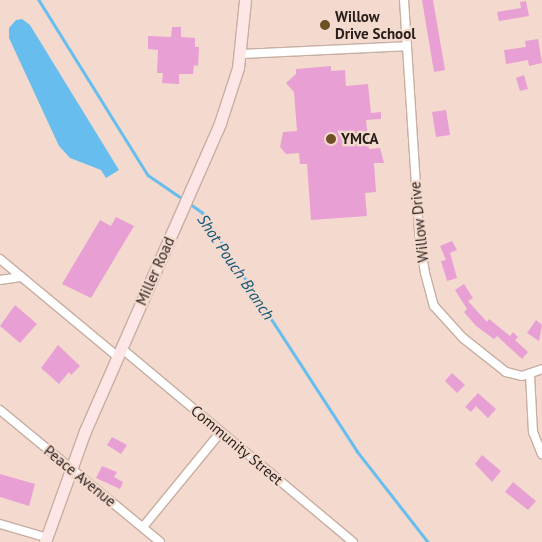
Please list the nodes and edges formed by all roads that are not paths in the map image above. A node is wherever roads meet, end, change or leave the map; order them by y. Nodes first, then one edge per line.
1 (245, 0) edge
2 (404, 0) edge
3 (407, 46) junction
4 (240, 54) junction
5 (0, 259) edge
6 (21, 277) junction
7 (0, 280) edge
8 (119, 352) junction
9 (542, 369) edge
10 (530, 375) junction
11 (0, 410) edge
12 (220, 433) junction
13 (542, 454) edge
14 (71, 468) junction
15 (0, 524) edge
16 (143, 527) junction
17 (47, 541) edge
18 (160, 542) edge
19 (353, 542) edge

1 - 4 main road, Miller Road
2 - 3 street, Willow Drive
3 - 4 street
3 - 10 street, Willow Drive
4 - 8 main road, Miller Road
5 - 6 street, Community Street
6 - 7 street
6 - 8 street, Community Street
8 - 12 street, Community Street
8 - 14 main road, Miller Road
9 - 10 street
10 - 13 street
11 - 14 street, Peace Avenue
12 - 16 street
12 - 19 street, Community Street
14 - 16 street, Peace Avenue
14 - 17 main road, Miller Road
15 - 17 street
16 - 18 street, Peace Avenue

